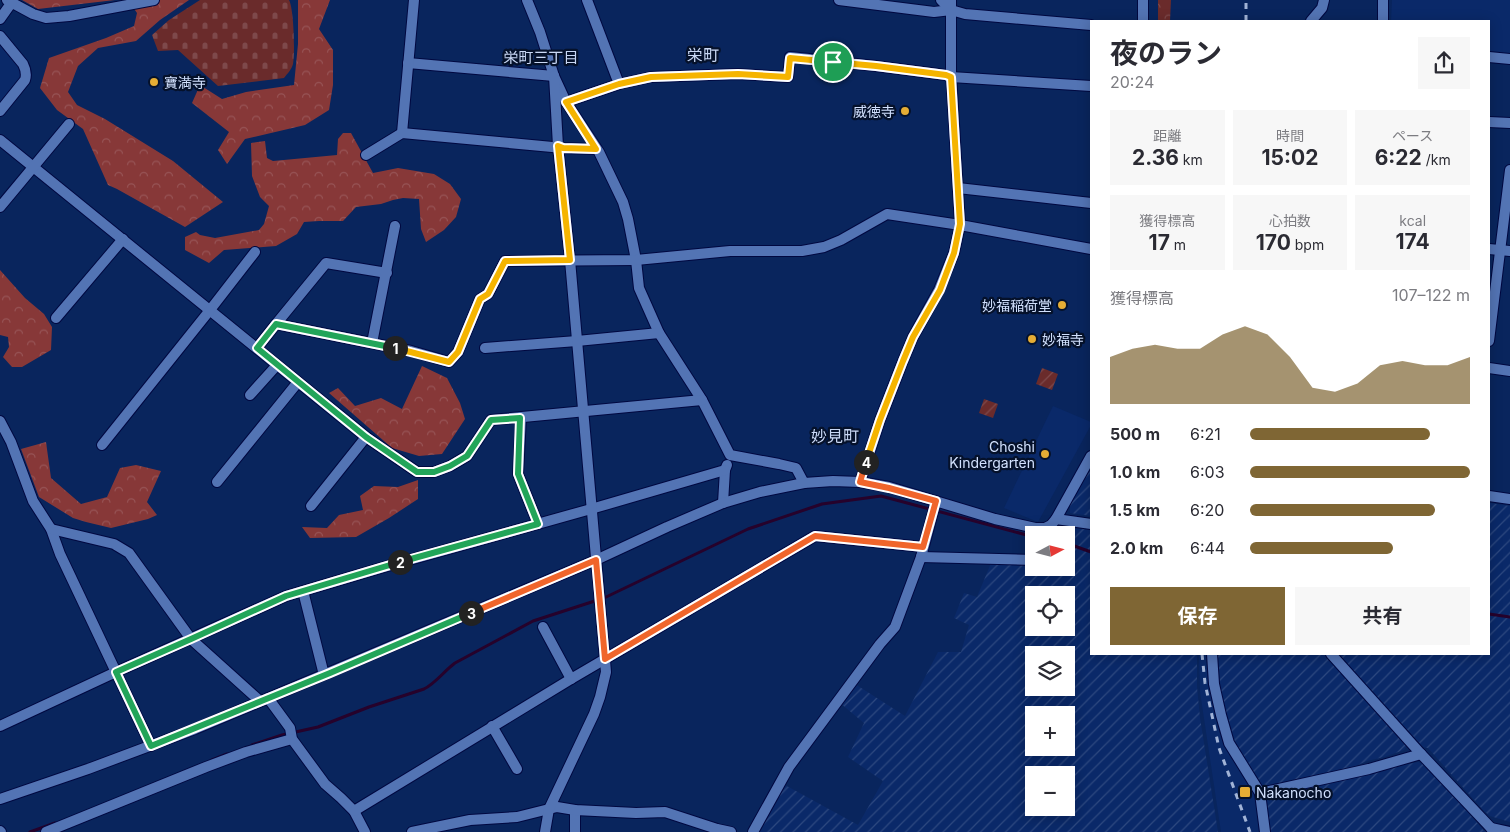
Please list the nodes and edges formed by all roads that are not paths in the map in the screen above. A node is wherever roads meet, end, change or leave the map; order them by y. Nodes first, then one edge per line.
1 (154, 0) edge
2 (414, 0) edge
3 (527, 0) edge
4 (587, 0) edge
5 (839, 0) edge
6 (941, 0) edge
7 (1143, 0) edge
8 (1324, 0) edge
9 (1383, 0) edge
10 (10, 1) edge
11 (951, 5) edge
12 (0, 19) edge
13 (1143, 20) edge
14 (1312, 20) edge
15 (1383, 20) edge
16 (1090, 26) edge
17 (0, 36) edge
18 (1490, 57) edge
19 (1510, 59) edge
20 (408, 63) junction
21 (554, 76) junction
22 (951, 77) junction
23 (619, 84) junction
24 (1090, 86) edge
25 (566, 102) junction
26 (0, 111) edge
27 (1490, 122) edge
28 (1510, 123) edge
29 (69, 124) dead end
30 (402, 133) junction
31 (0, 140) edge
32 (558, 146) junction
33 (596, 149) junction
34 (366, 154) dead end
35 (34, 167) junction
36 (1510, 170) edge
37 (958, 188) junction
38 (1090, 203) edge
39 (0, 206) edge
40 (960, 224) junction
41 (395, 226) dead end
42 (123, 239) junction
43 (1090, 249) edge
44 (1490, 249) edge
45 (1505, 251) edge
46 (254, 252) dead end
47 (570, 260) junction
48 (636, 260) junction
49 (387, 273) junction
50 (210, 310) junction
51 (56, 318) dead end
52 (276, 324) junction
53 (659, 333) junction
54 (1490, 336) edge
55 (577, 341) junction
56 (372, 343) junction
57 (257, 348) junction
58 (485, 348) dead end
59 (278, 365) junction
60 (1490, 368) edge
61 (1510, 371) edge
62 (298, 382) junction
63 (250, 395) dead end
64 (702, 400) junction
65 (583, 412) junction
66 (520, 418) junction
67 (0, 421) edge
68 (366, 437) junction
69 (102, 445) dead end
70 (730, 455) junction
71 (1090, 458) edge
72 (725, 470) junction
73 (217, 482) dead end
74 (804, 482) junction
75 (860, 482) junction
76 (1490, 496) edge
77 (1510, 499) edge
78 (936, 501) junction
79 (723, 503) junction
80 (311, 506) dead end
81 (591, 509) junction
82 (538, 524) junction
83 (1090, 524) edge
84 (1026, 526) edge
85 (1053, 526) edge
86 (51, 528) junction
87 (922, 552) junction
88 (1025, 559) edge
89 (596, 560) junction
90 (303, 591) junction
91 (542, 627) dead end
92 (191, 639) junction
93 (1212, 655) edge
94 (1332, 655) edge
95 (605, 659) junction
96 (116, 672) junction
97 (324, 675) junction
98 (571, 679) junction
99 (264, 699) junction
100 (0, 726) edge
101 (492, 726) junction
102 (292, 739) junction
103 (151, 746) junction
104 (1421, 754) junction
105 (517, 769) dead end
106 (1260, 793) junction
107 (0, 799) edge
108 (549, 809) junction
109 (575, 810) junction
110 (354, 811) junction
111 (1492, 830) edge
112 (46, 832) edge
113 (365, 832) edge
114 (412, 832) edge
115 (545, 832) edge
116 (575, 832) edge
117 (731, 832) edge
118 (753, 832) edge
119 (1265, 832) edge
120 (1510, 832) edge

1 - 10 street
2 - 20 street
3 - 21 street
4 - 23 street
5 - 11 street
6 - 11 street
7 - 13 street
8 - 14 street
9 - 15 street
10 - 12 street
11 - 16 street
11 - 22 street
17 - 26 street
18 - 19 street
20 - 21 street
20 - 30 street
21 - 25 street
21 - 32 street
22 - 23 street
22 - 24 street
22 - 37 street
23 - 25 street
25 - 33 street
27 - 28 street
29 - 35 street
30 - 32 street
30 - 34 street
31 - 35 street
32 - 33 street
32 - 47 street
33 - 48 street
35 - 39 street
35 - 42 street
36 - 45 street
37 - 38 street
37 - 40 street
40 - 43 street
40 - 48 street
40 - 75 street
41 - 49 street
42 - 50 street
42 - 51 street
44 - 45 street
45 - 54 street
46 - 50 street
47 - 48 street
47 - 55 street
47 - 56 street
48 - 53 street
49 - 52 street
49 - 56 street
50 - 57 street
50 - 69 street
52 - 56 street
52 - 57 street
53 - 55 street
53 - 64 street
55 - 58 street
55 - 65 street
57 - 59 street
59 - 62 street
59 - 63 street
60 - 61 street
62 - 68 street
62 - 73 street
64 - 65 street
64 - 70 street
65 - 66 street
65 - 81 street
66 - 68 street
66 - 82 street
67 - 86 street
68 - 80 street
70 - 72 street
70 - 74 street
71 - 85 street
72 - 79 street
72 - 81 street
74 - 75 street
74 - 79 street
75 - 78 street
76 - 77 street
78 - 84 street
78 - 87 street
79 - 89 street
81 - 82 street
81 - 89 street
82 - 90 street
83 - 85 street
86 - 92 street
86 - 96 street
87 - 88 street
87 - 95 street
87 - 118 street
89 - 95 street
89 - 97 street
90 - 92 street
90 - 97 street
91 - 98 street
92 - 96 street
92 - 99 street
93 - 106 street
94 - 104 street
95 - 98 street
95 - 108 street
96 - 100 street
96 - 103 street
97 - 99 street
98 - 101 street
99 - 102 street
99 - 103 street
101 - 105 street
101 - 110 street
102 - 110 street
102 - 112 street
103 - 107 street
104 - 106 street
104 - 111 street
106 - 119 street
108 - 109 street
108 - 114 street
108 - 115 street
109 - 116 street
109 - 117 street
110 - 113 street
111 - 120 street

